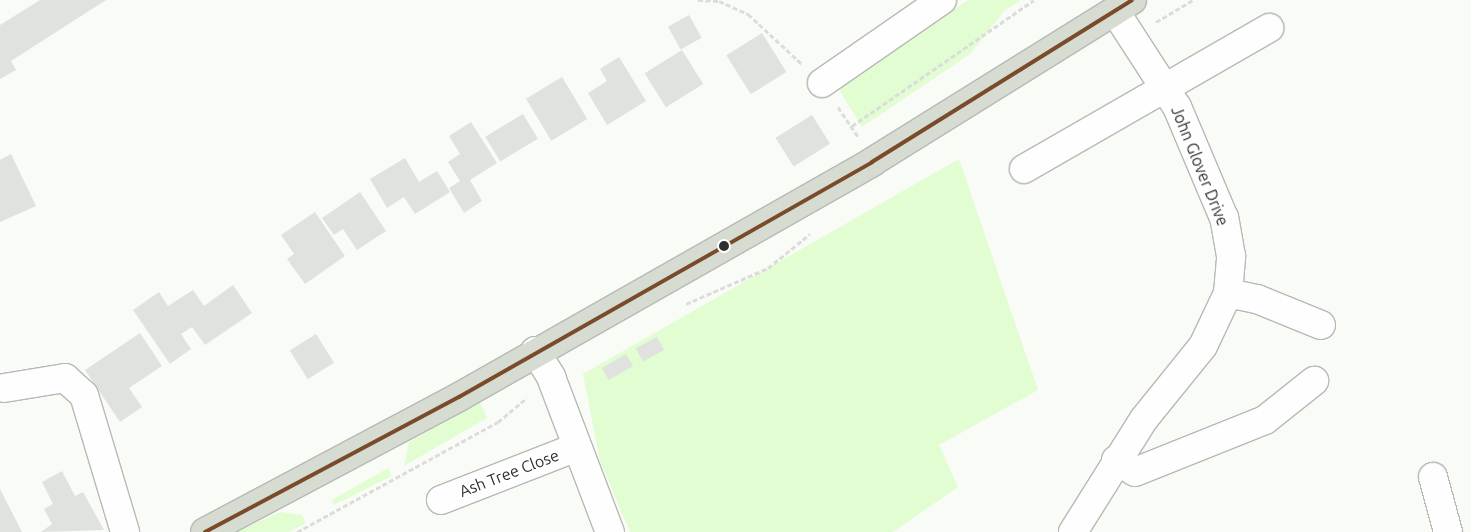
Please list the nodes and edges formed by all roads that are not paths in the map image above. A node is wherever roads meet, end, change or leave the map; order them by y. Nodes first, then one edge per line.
1 (942, 0) edge
2 (1123, 5) edge
3 (1269, 28) dead end
4 (822, 83) dead end
5 (1167, 89) junction
6 (1024, 169) dead end
7 (1228, 293) junction
8 (1321, 325) dead end
9 (535, 351) junction
10 (1314, 381) dead end
11 (4, 388) dead end
12 (577, 447) junction
13 (1116, 460) junction
14 (1433, 477) dead end
15 (441, 500) dead end
16 (125, 532) edge
17 (205, 532) edge
18 (610, 532) edge
19 (1073, 532) edge
20 (1448, 532) edge

1 - 4 street
2 - 5 street, John Glover Drive
2 - 9 highway
3 - 5 street
5 - 6 street
5 - 7 street, John Glover Drive
7 - 8 street
7 - 13 street, John Glover Drive
9 - 12 street, Ash Tree Close
9 - 17 highway
10 - 13 street
11 - 16 street
12 - 15 street, Ash Tree Close
12 - 18 street, Ash Tree Close
13 - 19 street, John Glover Drive
14 - 20 street

